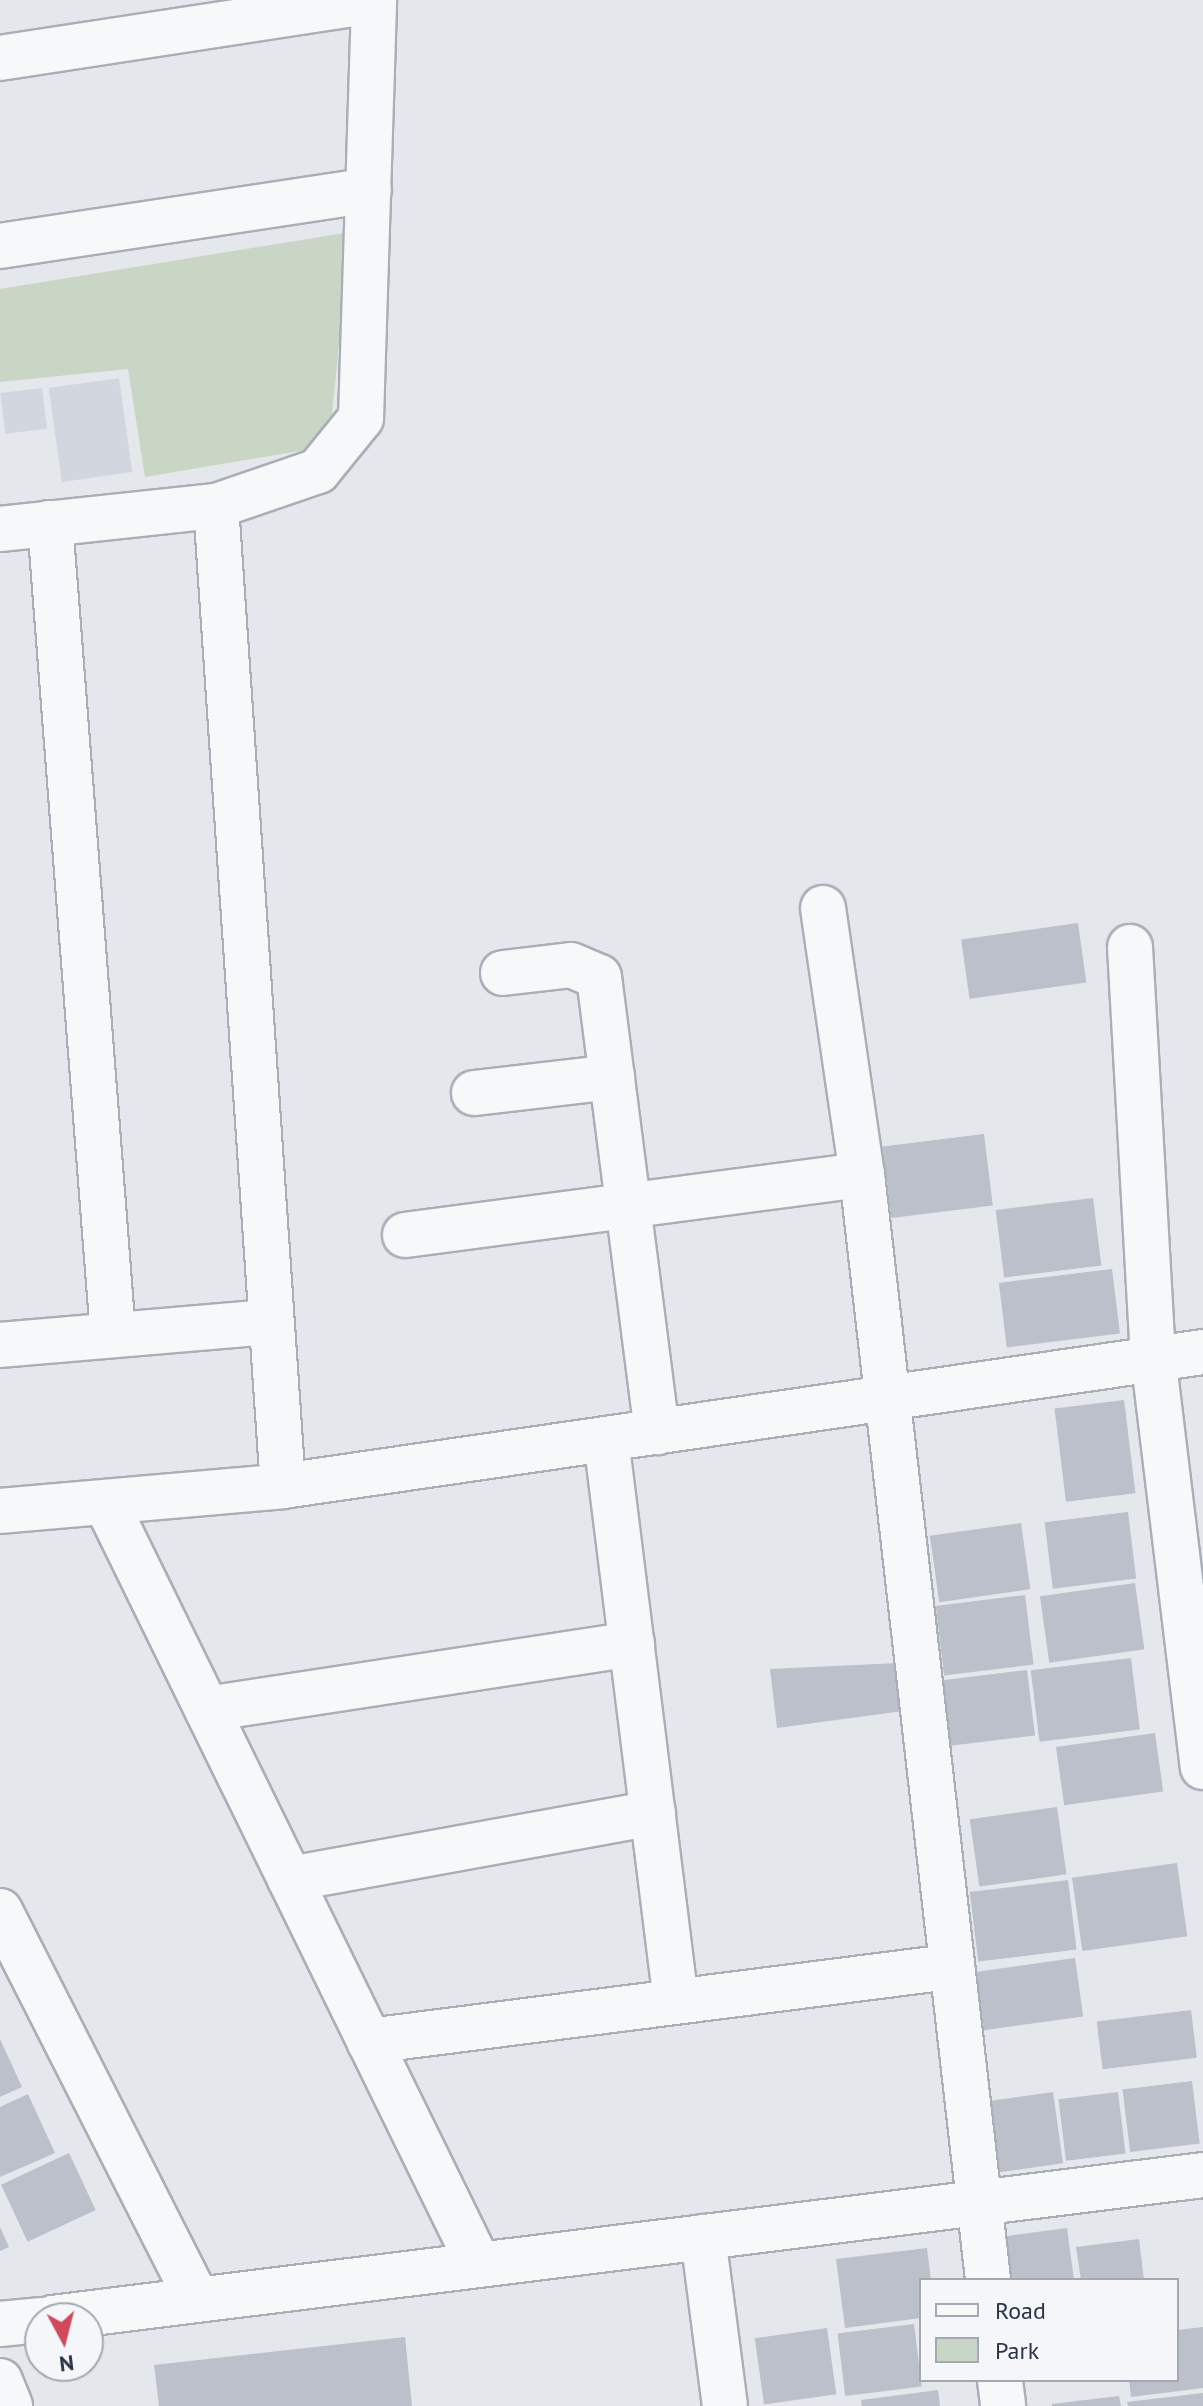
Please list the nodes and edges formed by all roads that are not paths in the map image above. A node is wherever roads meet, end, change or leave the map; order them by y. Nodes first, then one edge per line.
1 (374, 0) edge
2 (0, 58) edge
3 (369, 190) junction
4 (0, 246) edge
5 (216, 506) junction
6 (50, 523) junction
7 (0, 529) edge
8 (823, 908) dead end
9 (1130, 947) dead end
10 (503, 973) dead end
11 (612, 1077) junction
12 (474, 1093) dead end
13 (862, 1175) junction
14 (630, 1216) junction
15 (405, 1235) dead end
16 (270, 1322) junction
17 (113, 1335) junction
18 (0, 1345) edge
19 (1203, 1352) edge
20 (1153, 1356) junction
21 (887, 1399) junction
22 (657, 1432) junction
23 (606, 1439) junction
24 (283, 1486) junction
25 (106, 1503) junction
26 (0, 1511) edge
27 (1188, 1516) edge
28 (632, 1644) junction
29 (207, 1709) junction
30 (1203, 1767) edge
31 (653, 1813) junction
32 (290, 1879) junction
33 (0, 1911) edge
34 (949, 1967) junction
35 (676, 2002) junction
36 (369, 2041) junction
37 (1203, 2175) edge
38 (979, 2200) junction
39 (703, 2237) junction
40 (479, 2265) junction
41 (988, 2278) edge
42 (197, 2300) junction
43 (104, 2312) edge
44 (24, 2322) edge
45 (0, 2324) edge
46 (0, 2381) edge
47 (1000, 2382) edge
48 (10, 2406) edge
49 (725, 2406) edge
50 (1003, 2406) edge

1 - 2 street
1 - 3 street
3 - 4 street
3 - 5 street
5 - 6 street
5 - 16 street
6 - 7 street
6 - 17 street
8 - 13 street
9 - 20 street
10 - 11 street
11 - 12 street
11 - 14 street
13 - 14 street
13 - 21 street
14 - 15 street
14 - 22 street
16 - 17 street
16 - 24 street
17 - 18 street
19 - 20 street
20 - 21 street
20 - 27 street
21 - 22 street
21 - 34 street
22 - 23 street
23 - 24 street
23 - 28 street
24 - 25 street
25 - 26 street
25 - 29 street
27 - 30 street
28 - 29 street
28 - 31 street
29 - 32 street
31 - 32 street
31 - 35 street
32 - 36 street
33 - 42 street
34 - 35 street
34 - 38 street
35 - 36 street
36 - 40 street
37 - 38 street
38 - 39 street
38 - 41 street
39 - 40 street
39 - 49 street
40 - 42 street
42 - 43 street
44 - 45 street
46 - 48 street
47 - 50 street

